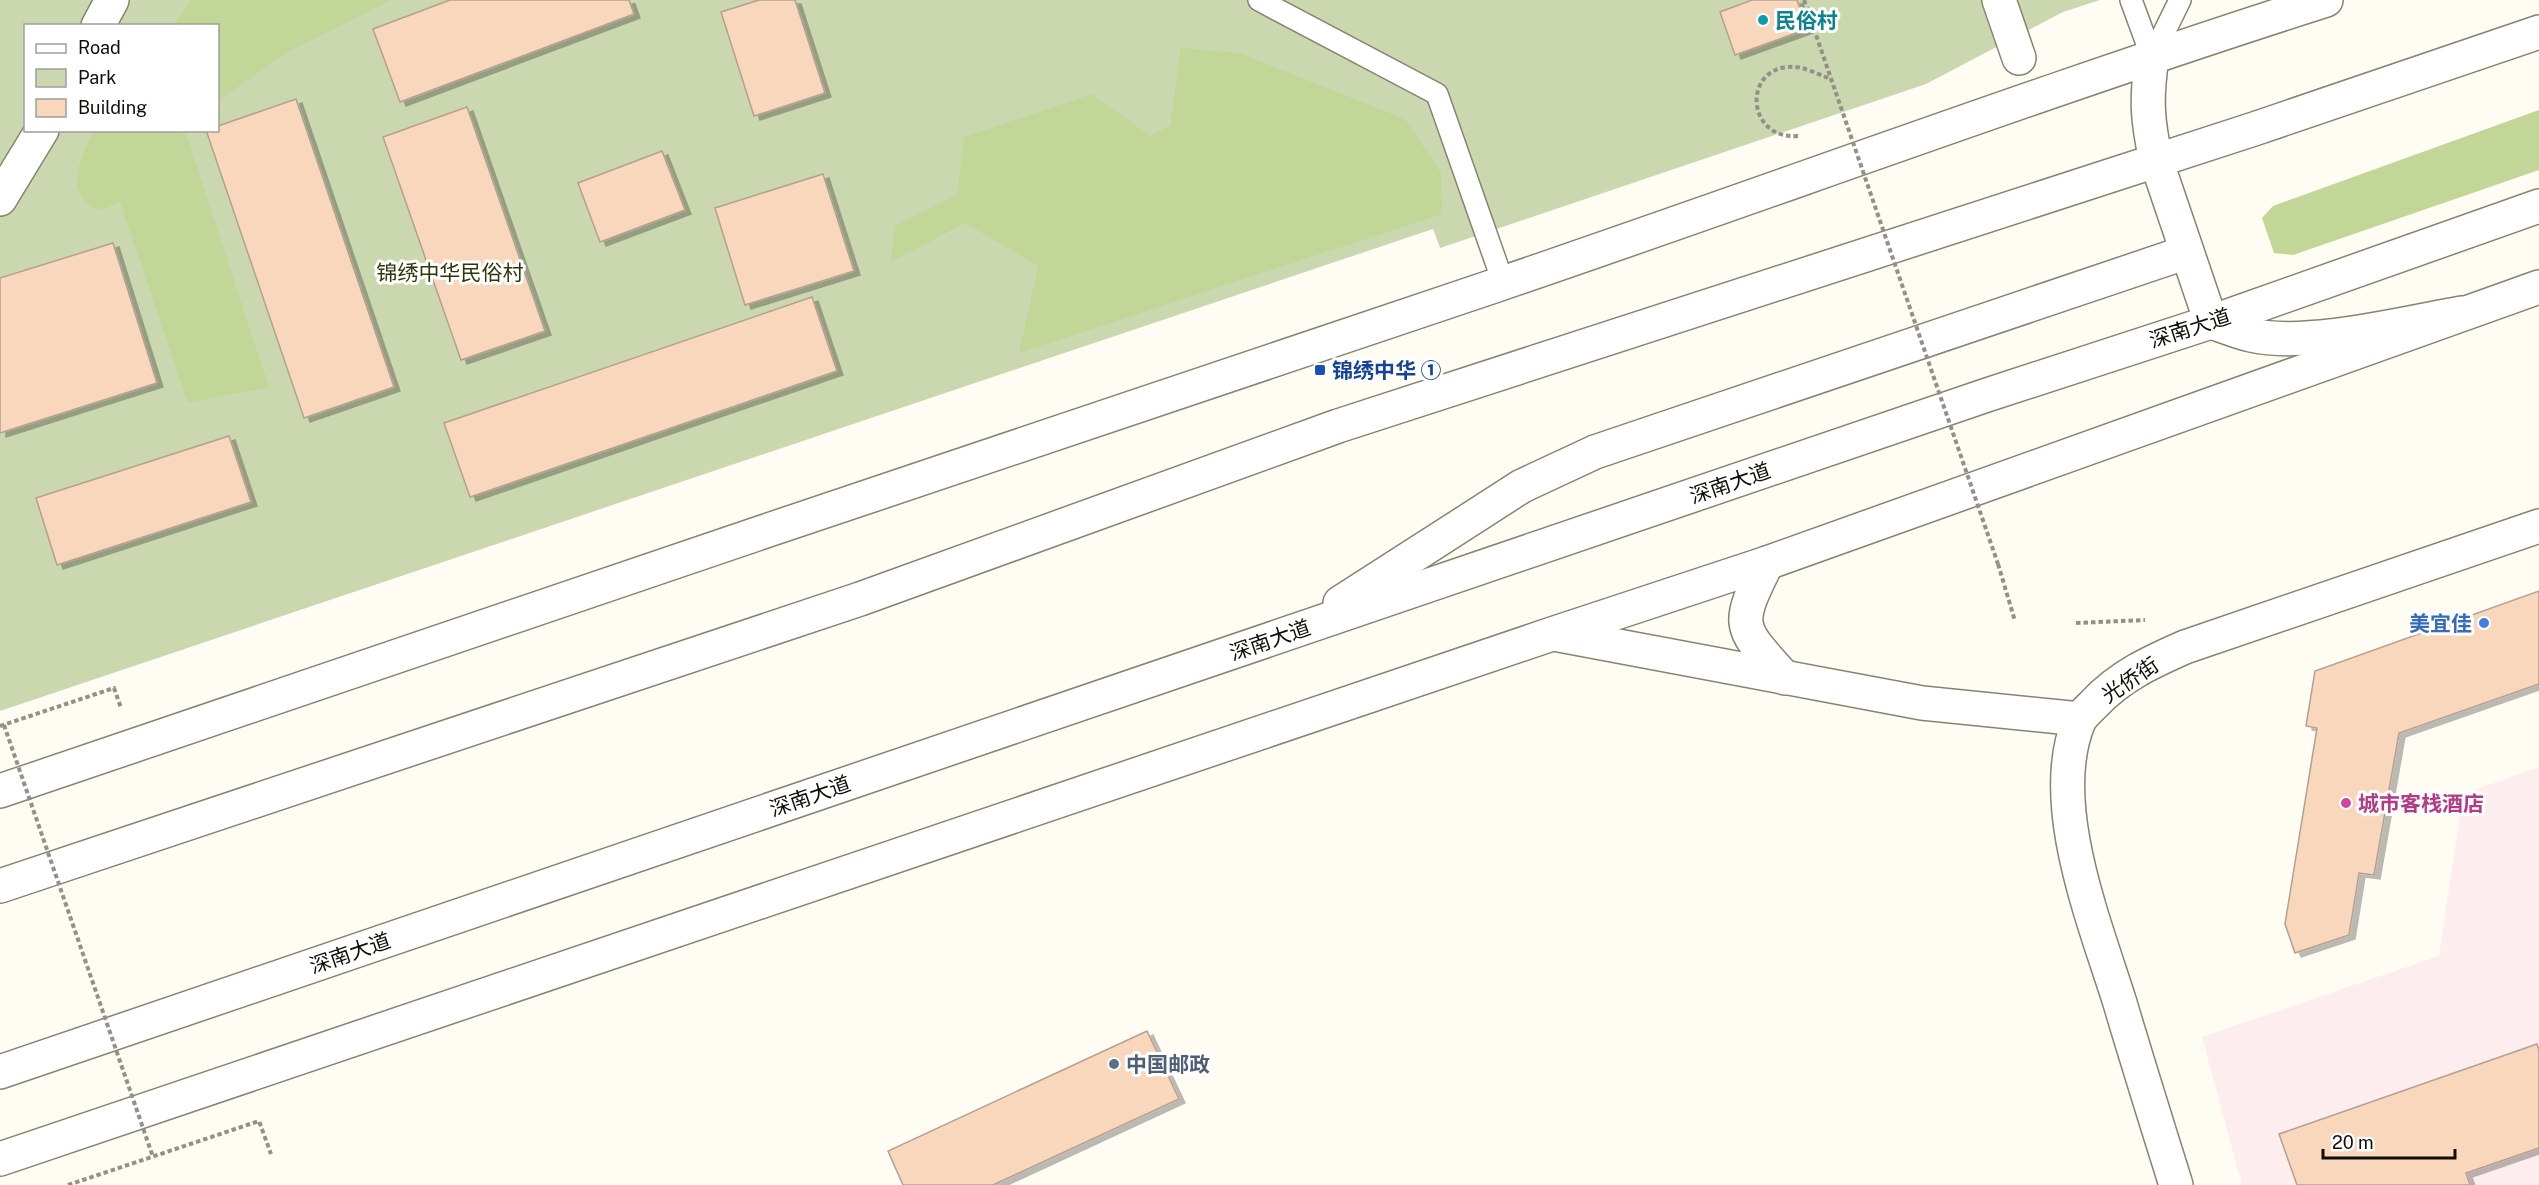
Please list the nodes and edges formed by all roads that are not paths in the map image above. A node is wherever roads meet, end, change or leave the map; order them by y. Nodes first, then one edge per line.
1 (112, 0) edge
2 (1259, 0) edge
3 (1999, 0) edge
4 (2131, 0) edge
5 (2180, 0) edge
6 (2326, 0) edge
7 (99, 24) edge
8 (2539, 32) edge
9 (2152, 57) junction
10 (2019, 58) dead end
11 (41, 132) edge
12 (2156, 160) junction
13 (0, 199) edge
14 (2539, 206) edge
15 (2187, 252) junction
16 (1503, 282) junction
17 (2539, 287) edge
18 (2462, 314) junction
19 (2211, 322) junction
20 (2539, 526) edge
21 (1767, 564) junction
22 (1298, 630) junction
23 (1552, 634) junction
24 (1785, 678) junction
25 (2080, 719) junction
26 (0, 791) edge
27 (0, 886) edge
28 (2, 1072) edge
29 (0, 1159) edge
30 (2176, 1185) edge

1 - 7 main road
2 - 16 lane
3 - 10 main road
4 - 9 lane
5 - 9 lane
6 - 9 main road
8 - 12 main road
9 - 12 main road
9 - 16 main road
11 - 13 main road
12 - 15 main road
12 - 27 main road
14 - 19 main road, 深南大道
15 - 19 main road
15 - 22 main road
16 - 26 main road
17 - 18 main road
18 - 19 main road
18 - 21 main road
19 - 22 main road, 深南大道
20 - 25 main road, 光侨街
21 - 23 main road
21 - 24 main road
22 - 28 main road, 深南大道
23 - 24 main road
23 - 29 main road
24 - 25 main road
25 - 30 main road, 光侨街

